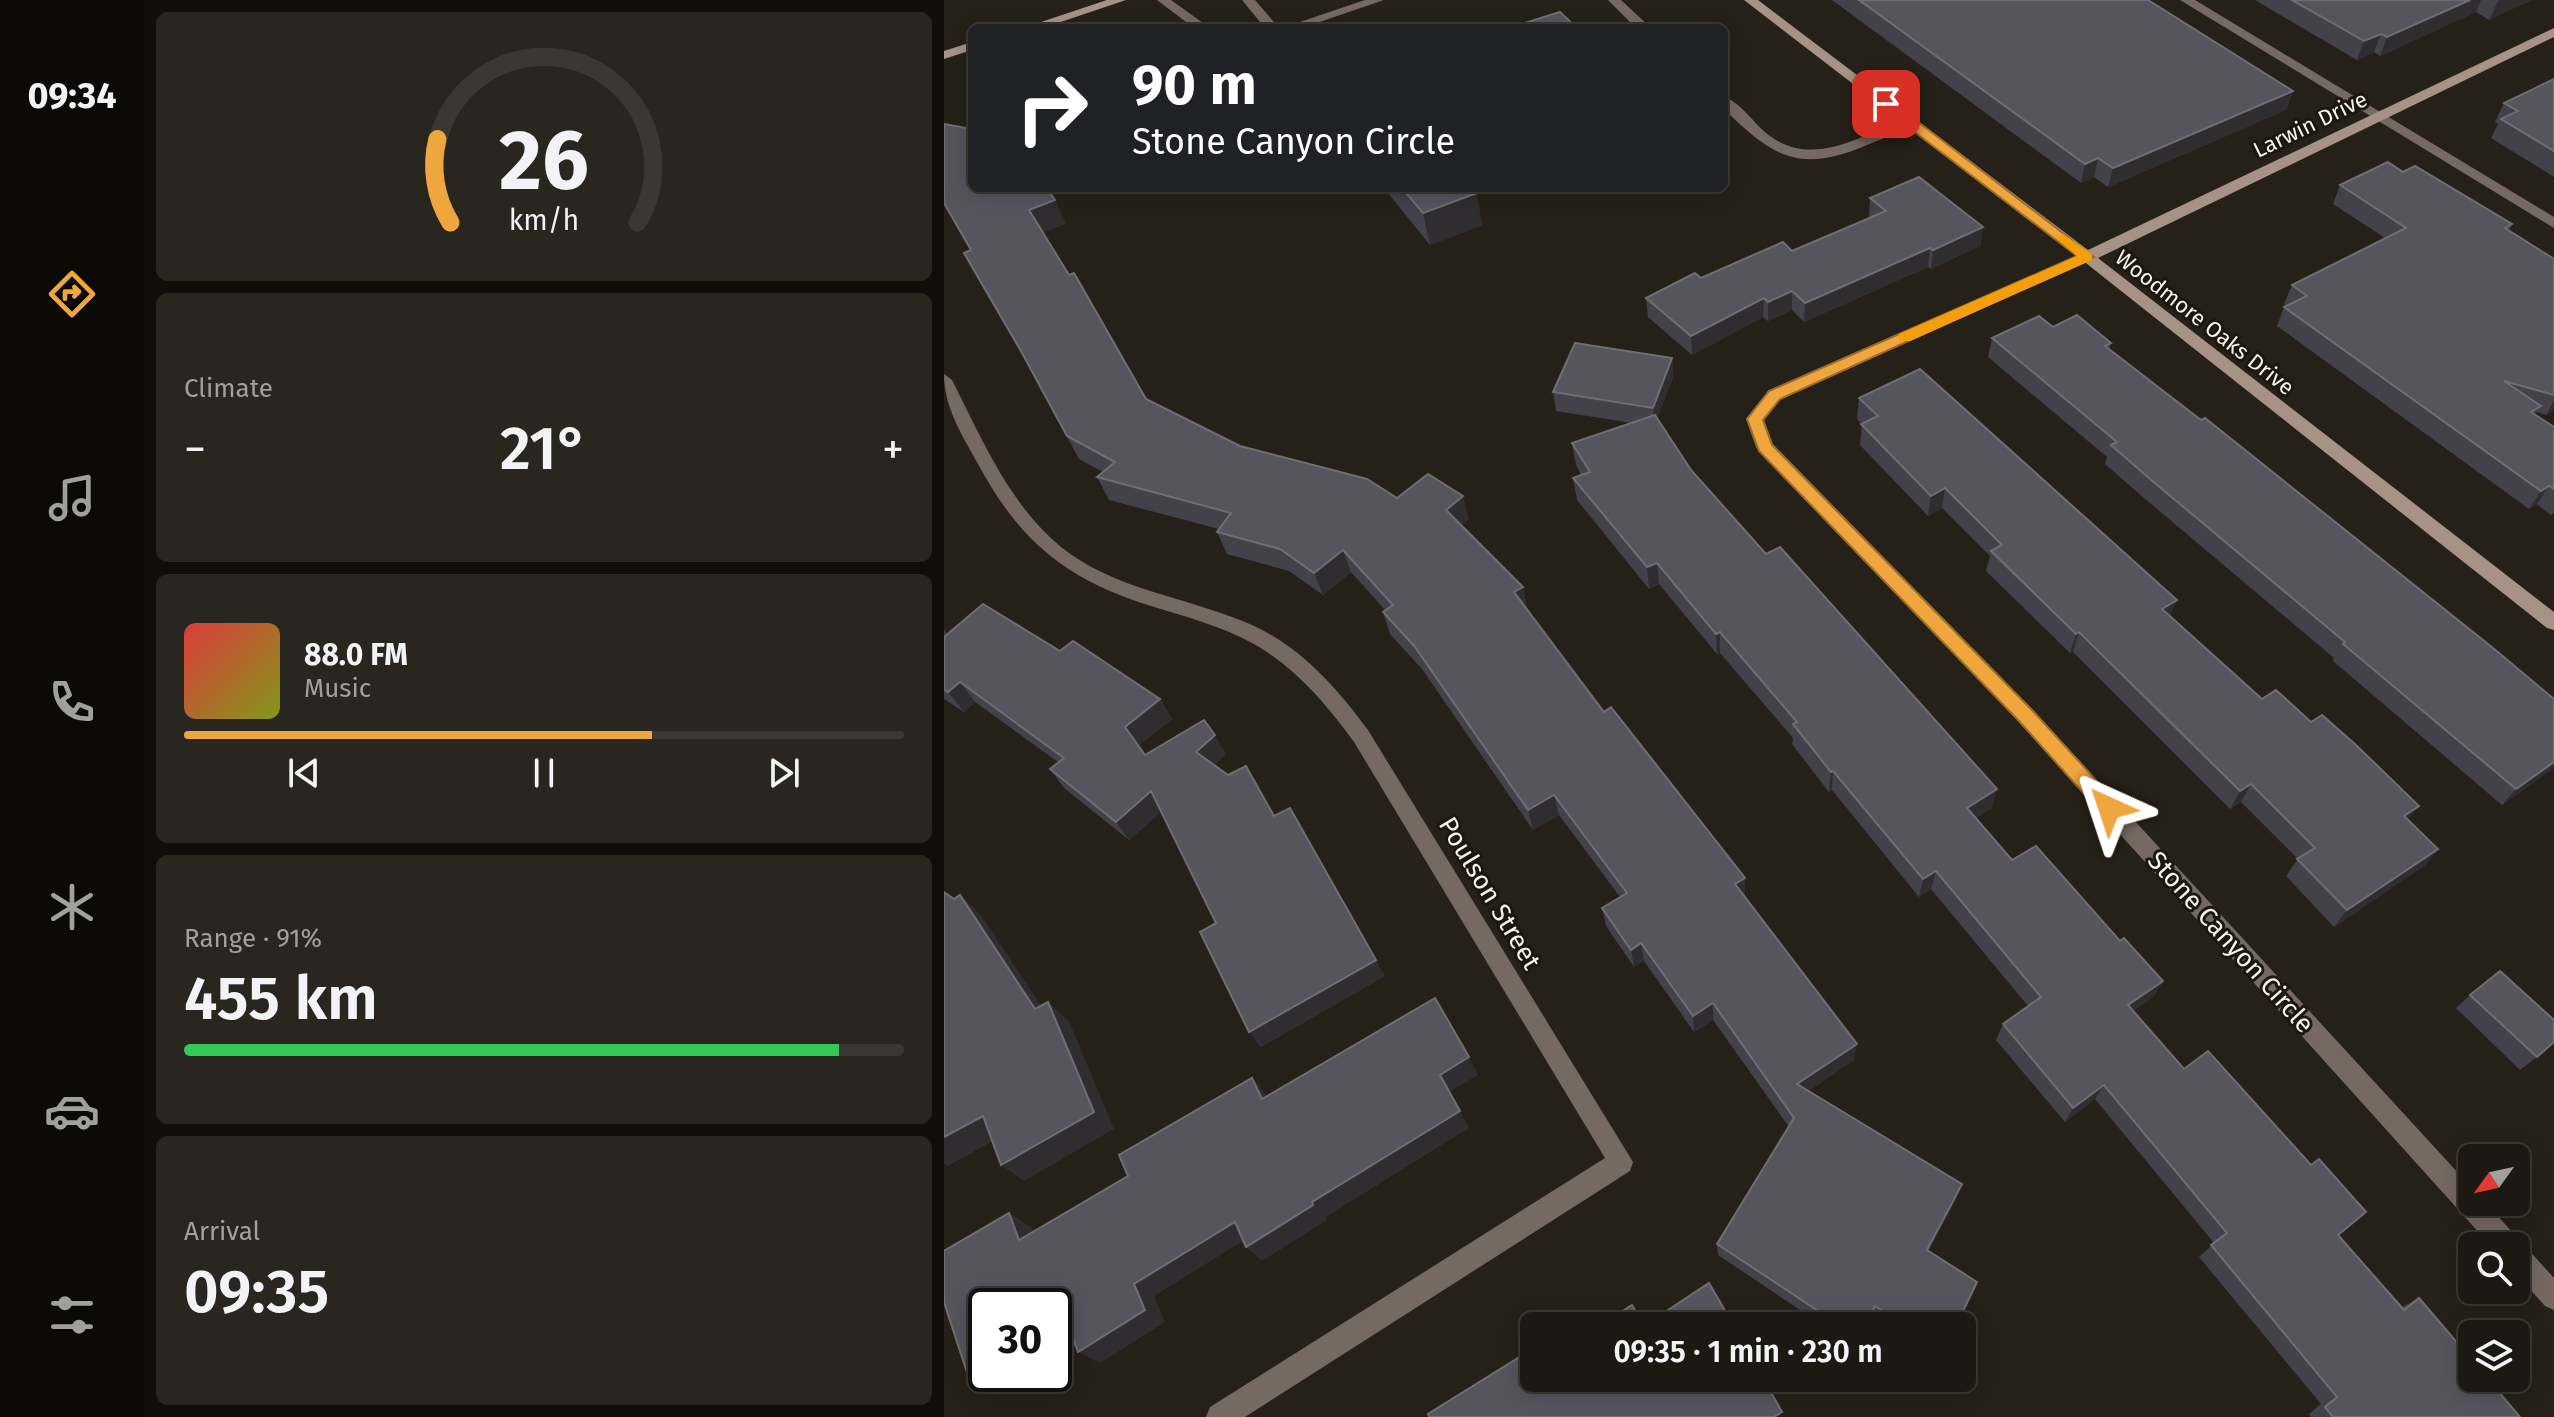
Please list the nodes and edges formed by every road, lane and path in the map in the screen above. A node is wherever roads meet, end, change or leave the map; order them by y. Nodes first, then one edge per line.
1 (1120, 0) edge
2 (1163, 0) edge
3 (1248, 0) edge
4 (1378, 0) edge
5 (1614, 0) edge
6 (1750, 0) edge
7 (2186, 0) edge
8 (1043, 24) edge
9 (1197, 24) edge
10 (1269, 24) edge
11 (1302, 24) edge
12 (1640, 24) edge
13 (2554, 32) edge
14 (968, 47) edge
15 (944, 55) edge
16 (1728, 105) edge
17 (2376, 116) junction
18 (1909, 121) junction
19 (2554, 223) edge
20 (2087, 257) junction
21 (944, 380) edge
22 (2554, 623) edge
23 (2495, 1232) edge
24 (2530, 1270) edge
25 (2554, 1297) edge
26 (1220, 1417) edge

1 - 8 street
2 - 9 street
3 - 10 street
4 - 11 street
5 - 12 street
6 - 18 street, Woodmore Oaks Drive
7 - 17 street
13 - 17 street, Larwin Drive
14 - 15 street
16 - 18 street
17 - 19 street
17 - 20 street, Larwin Drive
18 - 20 street, Woodmore Oaks Drive
20 - 22 street, Woodmore Oaks Drive
20 - 23 street, Stone Canyon Circle
21 - 26 street, Poulson Street
24 - 25 street

